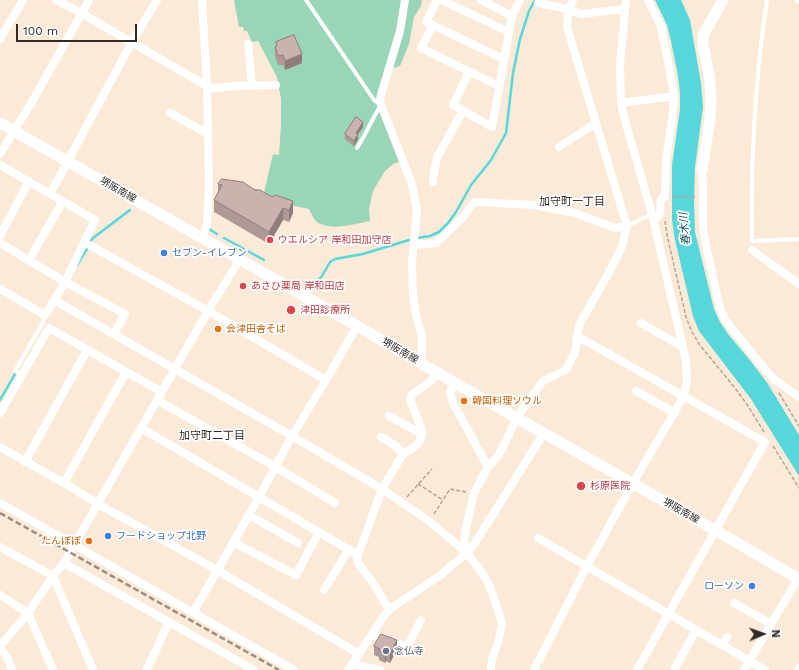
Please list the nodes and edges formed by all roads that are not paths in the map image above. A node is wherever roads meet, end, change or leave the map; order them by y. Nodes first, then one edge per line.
1 (23, 0) edge
2 (56, 0) edge
3 (89, 0) edge
4 (157, 0) edge
5 (202, 0) edge
6 (306, 0) edge
7 (405, 0) edge
8 (437, 0) edge
9 (441, 0) edge
10 (481, 0) edge
11 (520, 0) edge
12 (572, 0) edge
13 (626, 0) edge
14 (648, 0) edge
15 (723, 0) edge
16 (767, 0) edge
17 (796, 0) edge
18 (799, 1) edge
19 (538, 3) dead end
20 (626, 9) junction
21 (568, 10) junction
22 (81, 13) junction
23 (512, 16) junction
24 (433, 25) junction
25 (509, 32) junction
26 (0, 39) edge
27 (132, 42) junction
28 (248, 44) dead end
29 (504, 59) junction
30 (469, 72) junction
31 (276, 85) dead end
32 (252, 86) junction
33 (499, 86) junction
34 (208, 87) junction
35 (674, 96) junction
36 (621, 103) junction
37 (381, 105) junction
38 (463, 110) junction
39 (173, 117) dead end
40 (0, 123) edge
41 (596, 123) junction
42 (13, 131) junction
43 (208, 134) junction
44 (559, 147) dead end
45 (357, 148) dead end
46 (0, 154) edge
47 (68, 162) junction
48 (0, 165) edge
49 (702, 170) joint
50 (29, 181) junction
51 (433, 182) dead end
52 (50, 194) junction
53 (63, 201) junction
54 (653, 217) junction
55 (627, 226) junction
56 (0, 236) edge
57 (203, 238) junction
58 (799, 239) edge
59 (84, 242) junction
60 (0, 243) edge
61 (414, 245) junction
62 (752, 250) dead end
63 (240, 259) junction
64 (29, 260) junction
65 (65, 282) junction
66 (799, 284) edge
67 (0, 289) edge
68 (54, 300) junction
69 (208, 311) junction
70 (45, 315) junction
71 (641, 323) dead end
72 (357, 326) junction
73 (114, 334) junction
74 (577, 336) junction
75 (683, 347) junction
76 (87, 350) junction
77 (420, 362) junction
78 (175, 369) junction
79 (126, 372) junction
80 (438, 372) junction
81 (22, 375) junction
82 (326, 380) junction
83 (455, 383) junction
84 (636, 391) dead end
85 (159, 396) junction
86 (684, 396) junction
87 (799, 397) edge
88 (0, 413) edge
89 (675, 413) junction
90 (389, 416) dead end
91 (517, 417) junction
92 (141, 428) junction
93 (544, 433) junction
94 (422, 434) junction
95 (292, 436) junction
96 (383, 441) dead end
97 (0, 447) edge
98 (403, 454) junction
99 (25, 462) junction
100 (276, 467) junction
101 (488, 468) junction
102 (64, 483) junction
103 (633, 484) junction
104 (382, 489) junction
105 (259, 497) junction
106 (0, 503) edge
107 (335, 503) dead end
108 (98, 504) junction
109 (249, 515) junction
110 (715, 530) junction
111 (319, 532) junction
112 (538, 538) dead end
113 (233, 542) junction
114 (298, 543) dead end
115 (74, 545) junction
116 (0, 547) edge
117 (349, 549) junction
118 (465, 552) junction
119 (358, 555) junction
120 (64, 563) junction
121 (587, 566) junction
122 (217, 570) junction
123 (54, 576) junction
124 (799, 578) edge
125 (324, 590) dead end
126 (0, 595) edge
127 (734, 603) dead end
128 (390, 609) junction
129 (28, 613) junction
130 (193, 613) junction
131 (669, 613) junction
132 (421, 620) dead end
133 (168, 622) junction
134 (772, 624) junction
135 (696, 630) junction
136 (372, 634) junction
137 (727, 637) dead end
138 (722, 645) junction
139 (0, 647) edge
140 (359, 654) junction
141 (749, 661) junction
142 (350, 667) edge
143 (12, 670) edge
144 (52, 670) edge
145 (93, 670) edge
146 (146, 670) edge
147 (254, 670) edge
148 (294, 670) edge
149 (380, 670) edge
150 (491, 670) edge
151 (534, 670) edge
152 (637, 670) edge
153 (674, 670) edge
154 (744, 670) edge
155 (766, 670) edge

1 - 26 street
2 - 22 street
3 - 22 street
4 - 27 street
5 - 34 street
6 - 37 lane
7 - 37 street
8 - 24 street
9 - 25 street
10 - 23 street
11 - 23 street
12 - 21 street
13 - 20 street
14 - 35 street
15 - 49 main road
16 - 58 lane
17 - 18 lane
19 - 21 street
20 - 21 street
20 - 36 street
21 - 41 street
22 - 27 street
22 - 42 street
23 - 25 street
24 - 29 street
24 - 30 street
25 - 29 street
27 - 34 street
27 - 47 street
28 - 32 street
29 - 33 street
30 - 33 street
30 - 38 street
31 - 32 street
32 - 34 street
33 - 38 street
34 - 43 street
35 - 36 street
35 - 54 street
36 - 54 street
37 - 45 lane
37 - 61 street
38 - 51 street
39 - 43 street
40 - 42 main road, 堺阪南線
41 - 44 street
41 - 55 street
42 - 46 street
42 - 47 main road, 堺阪南線
43 - 57 street
47 - 52 street
47 - 57 main road, 堺阪南線
48 - 50 street
49 - 87 street
50 - 52 street
50 - 56 street
52 - 53 street
53 - 59 street
53 - 64 street
54 - 55 lane
54 - 75 street
55 - 61 street
55 - 74 street
57 - 63 main road, 堺阪南線
59 - 65 street
59 - 69 street
60 - 64 street
61 - 77 street
62 - 66 street
63 - 69 street
63 - 72 main road, 堺阪南線
64 - 65 street
65 - 68 street
65 - 73 street
67 - 70 street
68 - 70 street
68 - 73 street
69 - 78 street
69 - 82 street
70 - 81 lane
71 - 75 street
72 - 77 main road, 堺阪南線
72 - 82 street
73 - 78 street
74 - 86 street
74 - 91 street
75 - 86 street
76 - 79 street
76 - 81 street
76 - 99 street
77 - 80 main road, 堺阪南線
78 - 85 street
78 - 95 street
79 - 85 street
79 - 102 street
80 - 83 main road, 堺阪南線
80 - 94 street
81 - 88 street
82 - 95 street
83 - 91 main road, 堺阪南線
83 - 101 street
84 - 89 street
85 - 92 street
85 - 100 street
86 - 89 street
86 - 110 street
89 - 103 street
90 - 94 street
91 - 93 main road, 堺阪南線
91 - 101 street
92 - 105 street
92 - 108 street
93 - 103 main road, 堺阪南線
93 - 118 street
94 - 98 street
95 - 100 street
95 - 104 street
96 - 98 street
97 - 99 street
98 - 104 street
99 - 102 street
100 - 105 street
100 - 107 street
101 - 118 street
102 - 108 street
103 - 110 main road, 堺阪南線
103 - 121 street
104 - 118 street
104 - 119 street
105 - 109 street
105 - 111 street
106 - 115 street
108 - 115 street
108 - 122 street
109 - 113 street
109 - 114 street
110 - 124 main road, 堺阪南線
110 - 131 street
111 - 113 street
111 - 117 street
112 - 121 street
113 - 122 street
115 - 120 street
115 - 130 street
116 - 123 street
117 - 119 street
117 - 125 street
118 - 128 street
118 - 150 street
119 - 128 street
120 - 123 street
120 - 133 street
121 - 131 street
121 - 151 street
122 - 130 street
122 - 140 street
123 - 129 street
123 - 145 street
124 - 134 street
126 - 129 street
127 - 134 street
128 - 136 street
129 - 139 street
129 - 144 street
130 - 148 street
131 - 135 street
131 - 152 street
132 - 136 street
133 - 146 street
133 - 147 street
134 - 141 street
135 - 138 street
135 - 153 street
136 - 140 street
137 - 138 street
138 - 141 street
139 - 143 street
140 - 142 street
141 - 154 street
141 - 155 street
142 - 149 street

